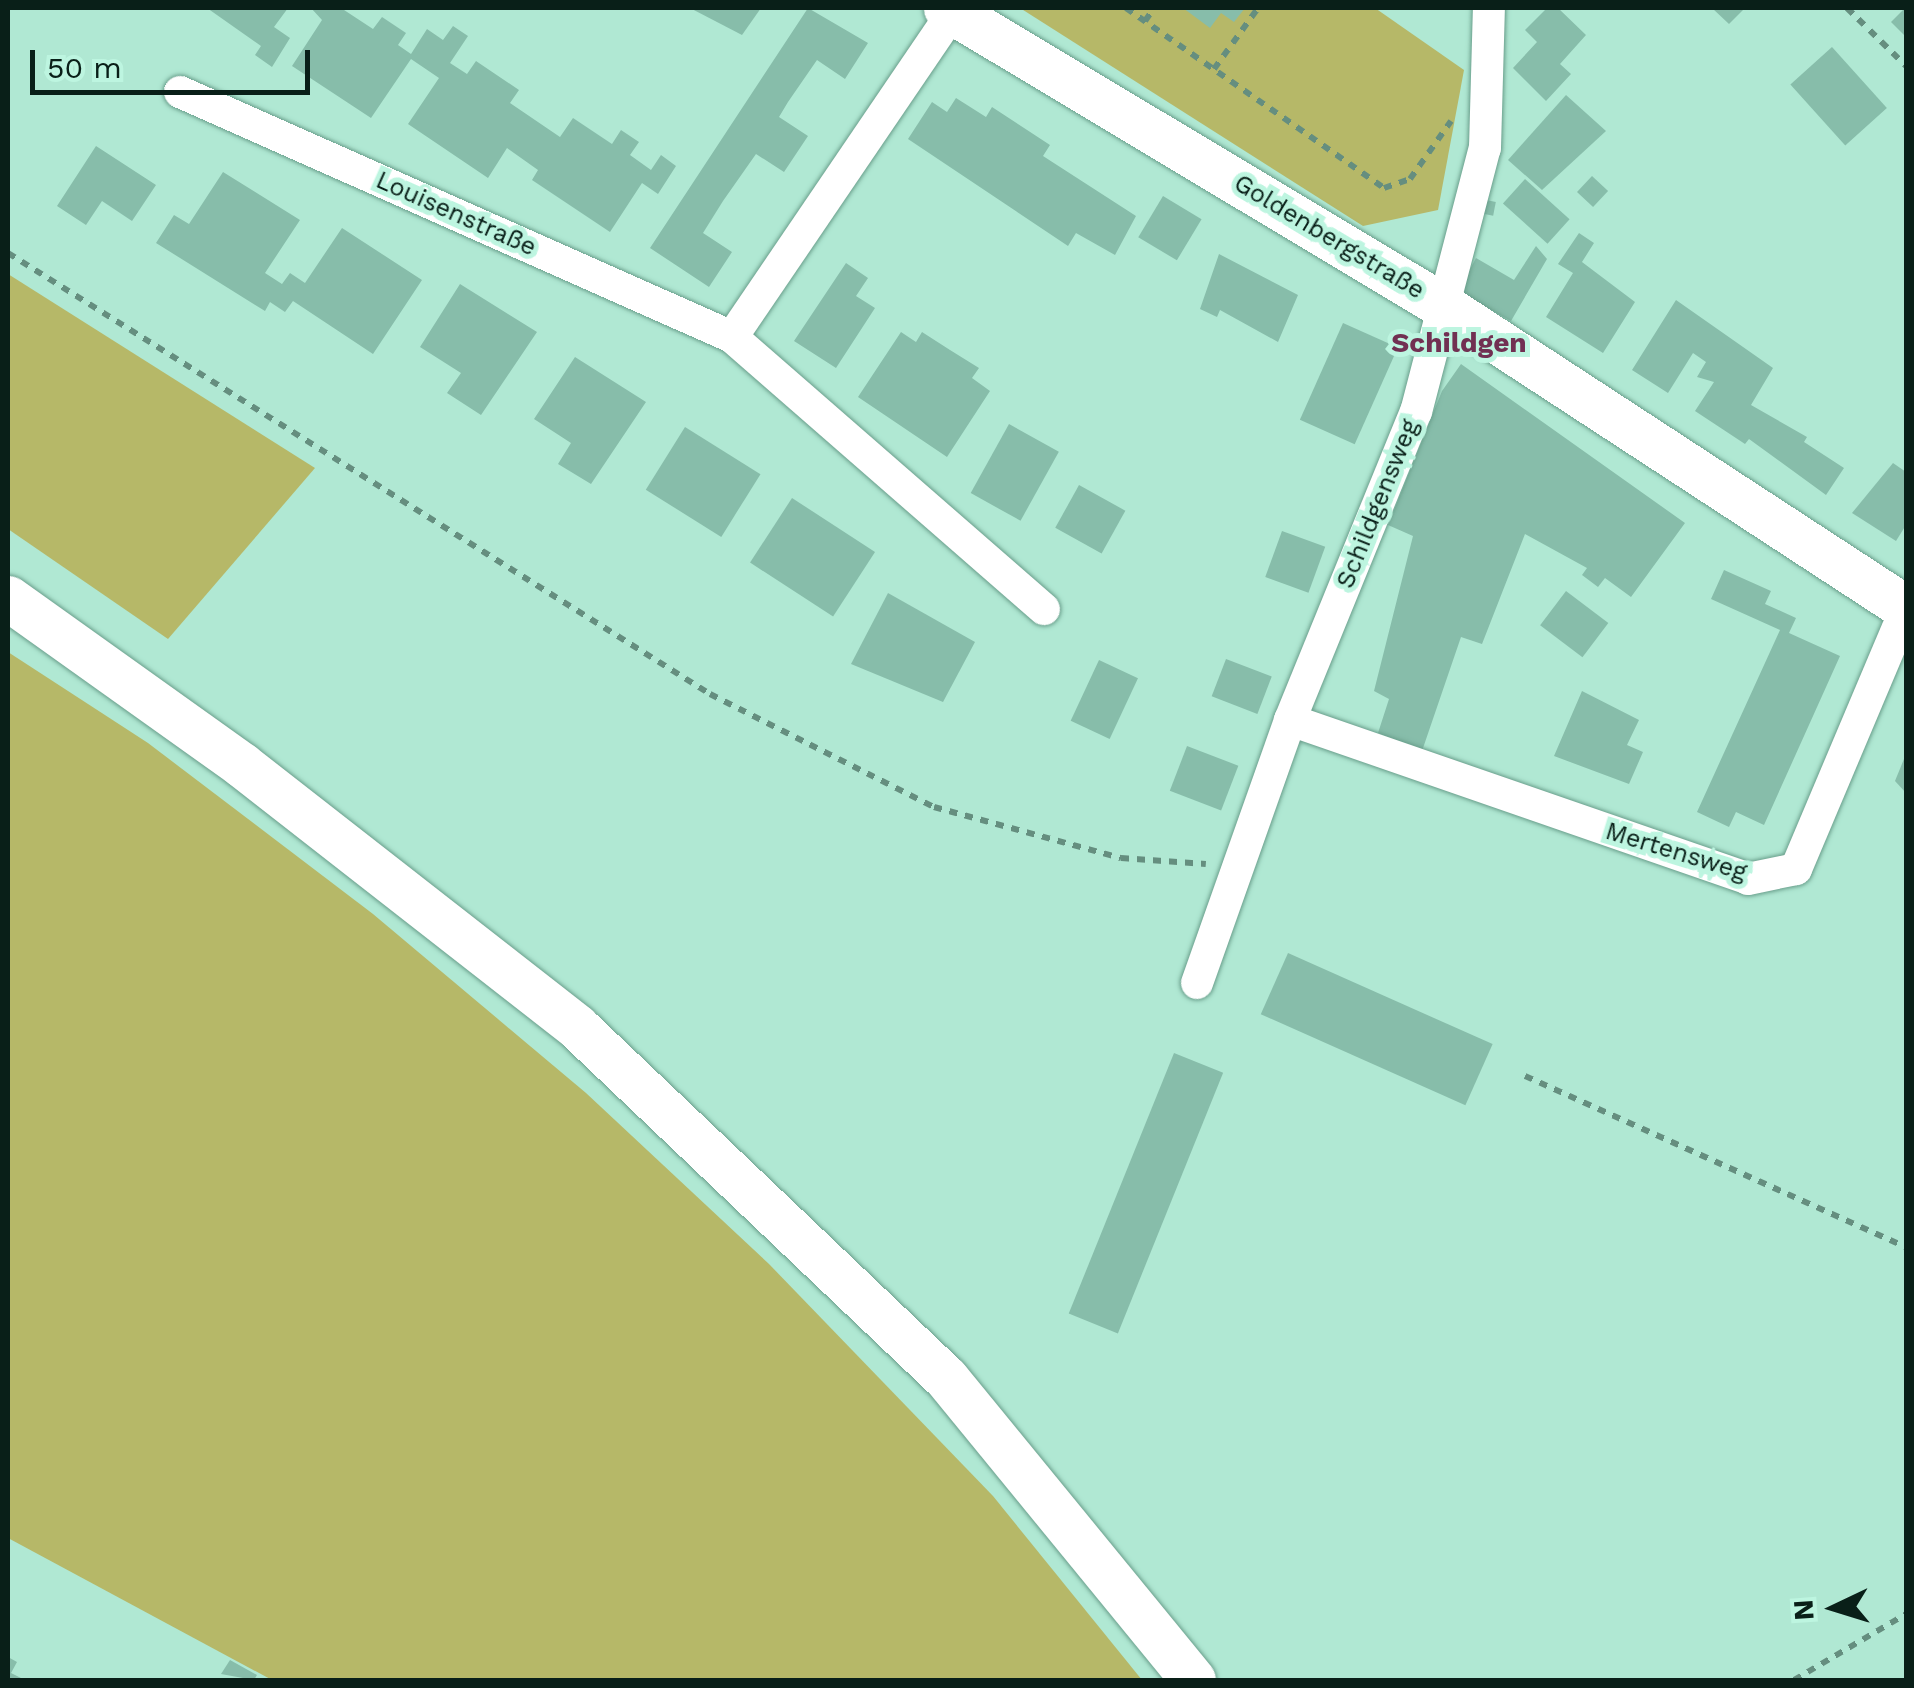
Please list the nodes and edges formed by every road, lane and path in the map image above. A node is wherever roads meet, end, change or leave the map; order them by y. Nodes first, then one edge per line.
1 (1126, 8) edge
2 (1154, 8) edge
3 (1258, 8) edge
4 (1490, 8) edge
5 (1846, 8) edge
6 (949, 10) edge
7 (1145, 21) junction
8 (1906, 66) edge
9 (1214, 69) junction
10 (1488, 69) junction
11 (180, 92) dead end
12 (8, 254) edge
13 (1446, 307) junction
14 (732, 337) junction
15 (8, 598) edge
16 (1906, 608) edge
17 (1044, 609) dead end
18 (1290, 720) junction
19 (1234, 866) junction
20 (1197, 983) dead end
21 (1525, 1076) dead end
22 (1906, 1247) edge
23 (1906, 1614) edge
24 (1193, 1680) edge
25 (1794, 1680) edge

1 - 7 path
2 - 7 path
3 - 9 path
4 - 10 street, Schildgensweg
5 - 8 path
6 - 13 main road, Goldenbergstraße
6 - 14 street
7 - 9 path
9 - 10 path
10 - 13 street, Schildgensweg
11 - 14 street, Louisenstraße
12 - 19 path
13 - 16 main road, Goldenbergstraße
13 - 18 street, Schildgensweg
14 - 17 street, Louisenstraße
15 - 24 main road
16 - 18 street, Mertensweg
18 - 19 street, Schildgensweg
19 - 20 street, Schildgensweg
21 - 22 path
23 - 25 path

